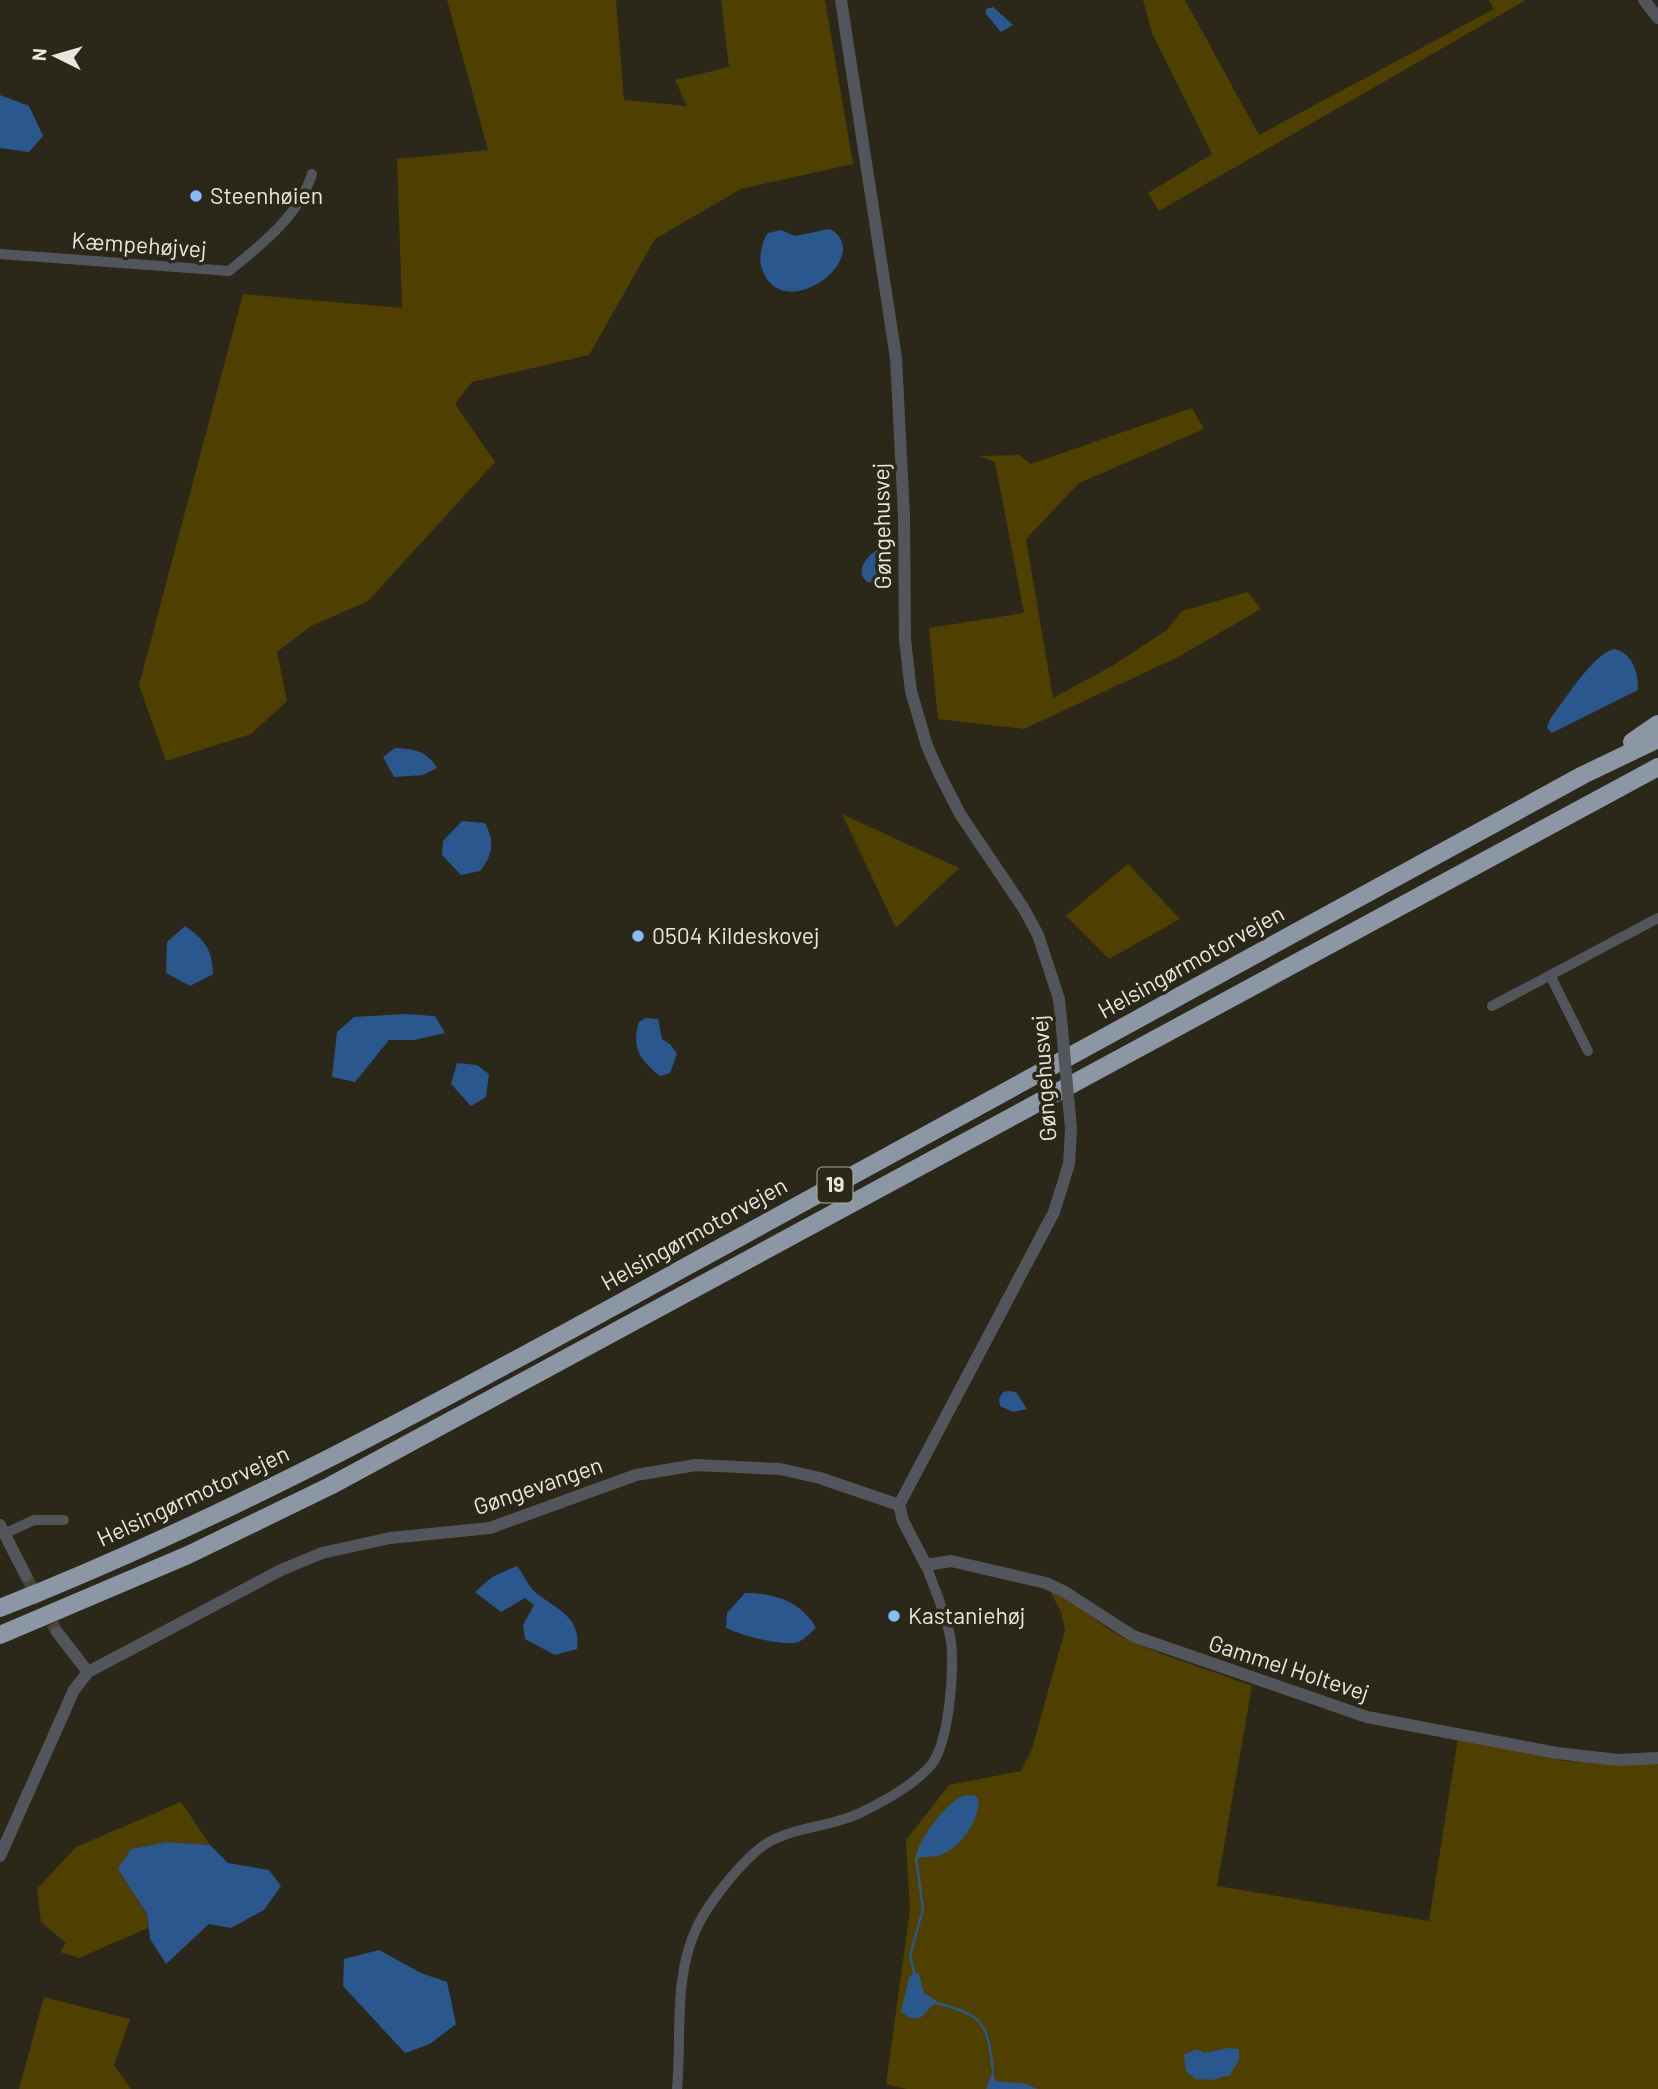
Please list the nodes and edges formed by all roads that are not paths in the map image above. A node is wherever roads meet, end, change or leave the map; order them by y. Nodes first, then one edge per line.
1 (841, 0) edge
2 (1644, 0) edge
3 (1658, 18) edge
4 (312, 174) dead end
5 (0, 254) edge
6 (1658, 724) edge
7 (1658, 739) edge
8 (1658, 767) edge
9 (1583, 775) junction
10 (1658, 918) edge
11 (1550, 975) junction
12 (1492, 1006) dead end
13 (1588, 1051) dead end
14 (899, 1505) junction
15 (64, 1520) dead end
16 (2, 1529) edge
17 (926, 1565) junction
18 (26, 1576) tunnel mouth
19 (0, 1608) edge
20 (57, 1632) tunnel mouth
21 (0, 1635) edge
22 (88, 1672) junction
23 (1658, 1758) edge
24 (0, 1856) edge
25 (677, 2089) edge

1 - 14 street, Gøngehusvej, bridge
2 - 3 street
4 - 5 street, Kæmpehøjvej
6 - 9 highway
7 - 9 highway, Helsingørmotorvejen / 19
8 - 21 highway, 19
9 - 19 highway, Helsingørmotorvejen / 19
10 - 11 street
11 - 12 street
11 - 13 street
14 - 17 street
14 - 22 street, Gøngevangen
15 - 16 street
16 - 18 street
17 - 23 street, Gammel Holtevej
17 - 25 street
20 - 22 street
22 - 24 street

